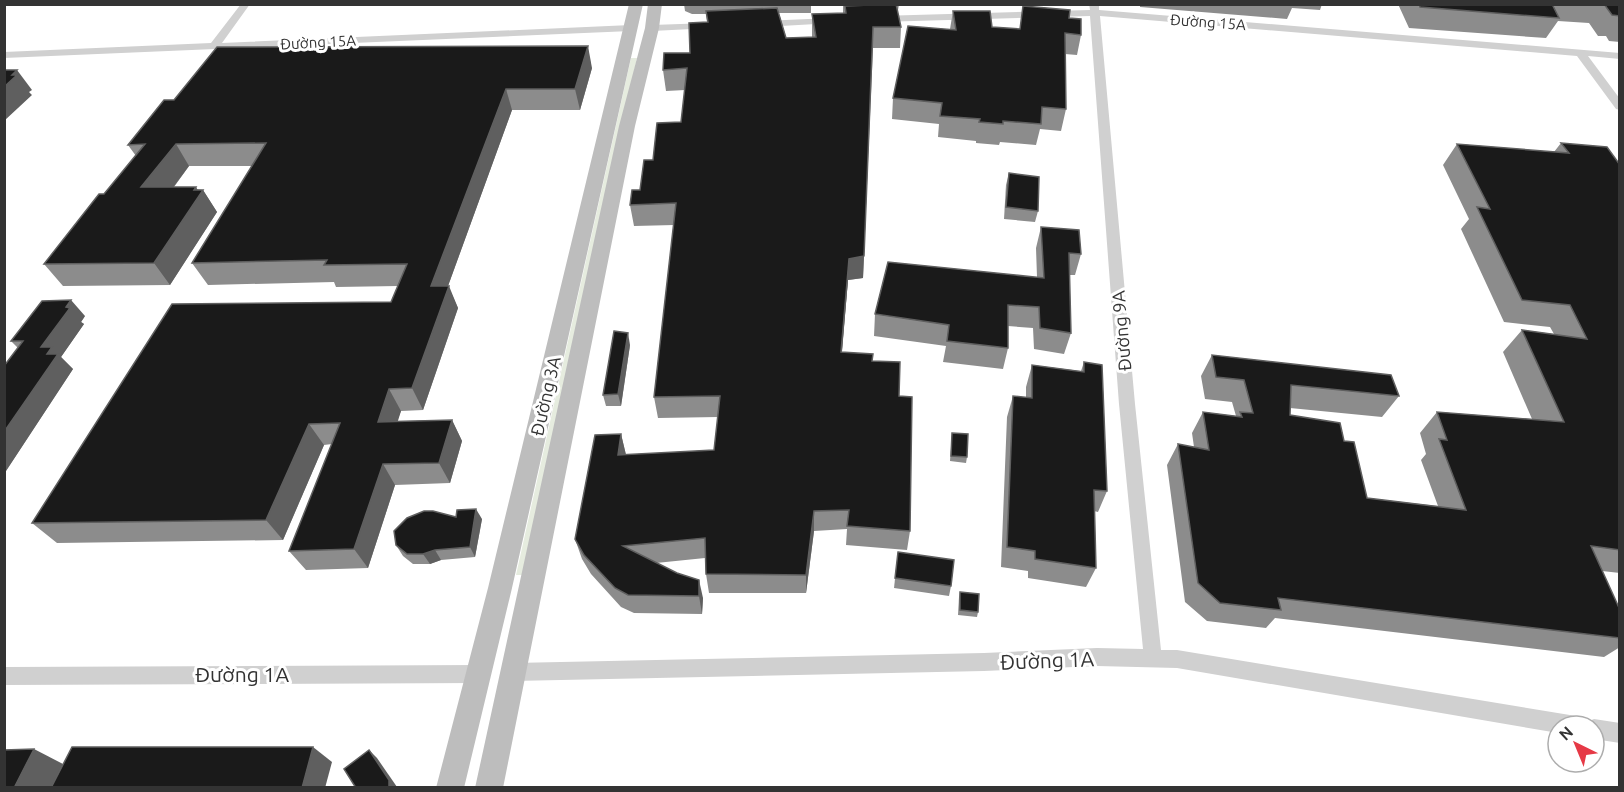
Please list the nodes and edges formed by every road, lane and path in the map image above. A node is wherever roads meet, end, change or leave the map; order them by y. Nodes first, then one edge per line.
1 (246, 4) edge
2 (636, 4) edge
3 (655, 4) edge
4 (1094, 9) edge
5 (872, 20) edge
6 (837, 21) edge
7 (755, 24) edge
8 (719, 26) edge
9 (641, 28) junction
10 (213, 47) junction
11 (1580, 53) junction
12 (4, 55) edge
13 (1620, 56) edge
14 (1620, 107) edge
15 (1153, 658) junction
16 (513, 672) junction
17 (480, 674) junction
18 (4, 676) edge
19 (1546, 721) edge
20 (450, 788) edge
21 (489, 788) edge

1 - 10 street
2 - 9 street, Đường 3A
3 - 9 street, Đường 3A
4 - 5 street, Đường 15A
4 - 11 street, Đường 15A
4 - 15 street, Đường 9A
6 - 7 street
8 - 9 street, Đường 15A
9 - 10 street, Đường 15A
9 - 16 street, Đường 3A
9 - 17 street, Đường 3A
10 - 12 street, Đường 15A
11 - 13 street, Đường 15A
11 - 14 street
15 - 16 street, Đường 1A
15 - 19 street, Đường 1A
16 - 17 street
16 - 21 street, Đường 3A
17 - 18 street, Đường 1A
17 - 20 street, Đường 3A

